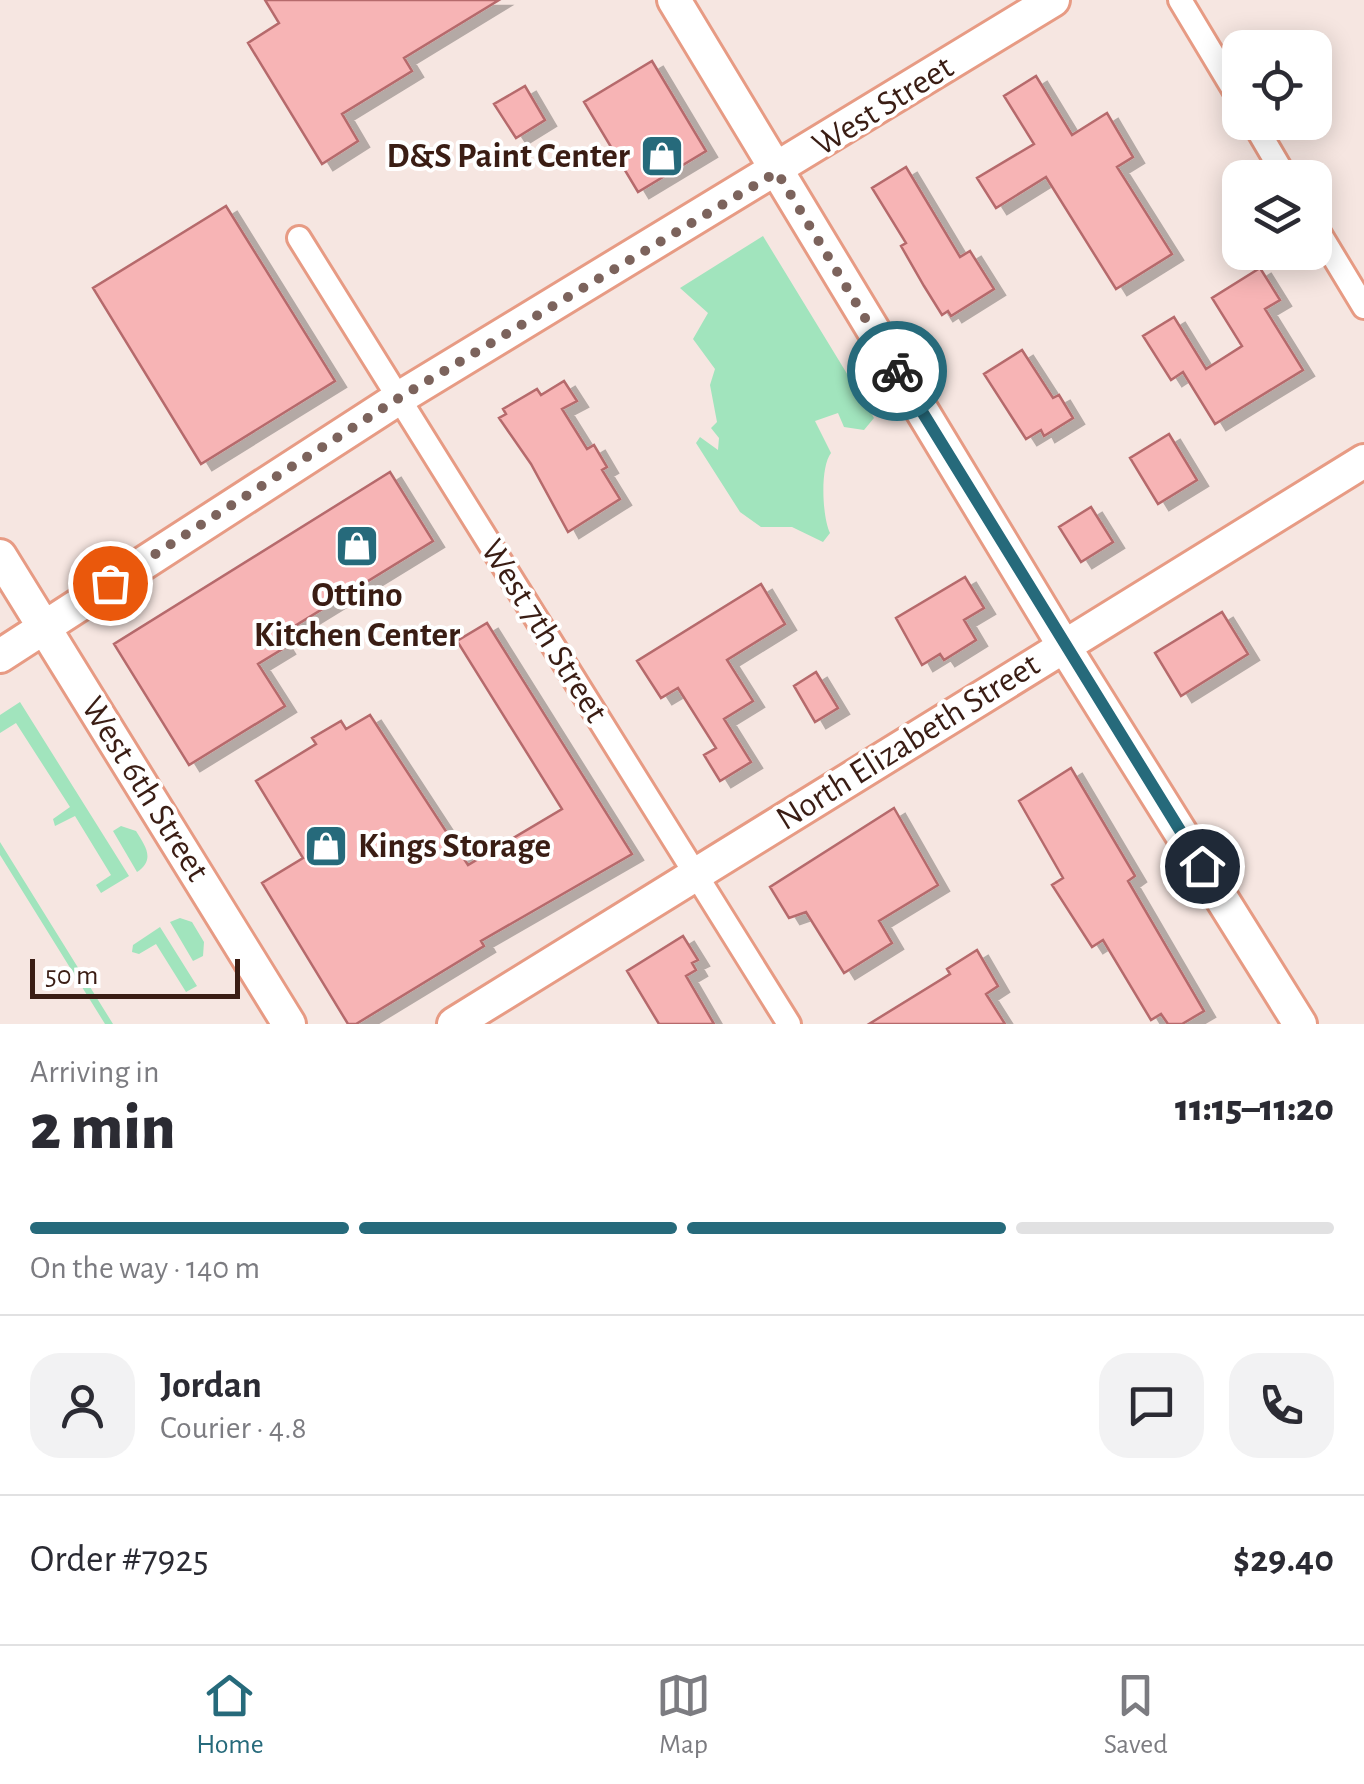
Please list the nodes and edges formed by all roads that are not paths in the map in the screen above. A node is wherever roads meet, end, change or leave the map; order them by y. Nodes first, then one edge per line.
1 (674, 0) edge
2 (1053, 0) edge
3 (1180, 0) edge
4 (1222, 70) edge
5 (777, 172) junction
6 (300, 238) dead end
7 (1332, 254) edge
8 (1364, 308) edge
9 (399, 398) junction
10 (1364, 461) edge
11 (0, 556) edge
12 (44, 626) junction
13 (1064, 646) junction
14 (0, 656) edge
15 (695, 874) junction
16 (289, 1024) edge
17 (454, 1024) edge
18 (789, 1024) edge
19 (1300, 1024) edge

1 - 5 street
2 - 5 street, West Street
3 - 4 street
5 - 9 street, West Street
5 - 13 street
6 - 9 street, West 7th Street
7 - 8 street
9 - 12 street, West Street
9 - 15 street, West 7th Street
10 - 13 street, North Elizabeth Street
11 - 12 street, West 6th Street
12 - 14 street, West Street
12 - 16 street, West 6th Street
13 - 15 street, North Elizabeth Street
13 - 19 street
15 - 17 street, North Elizabeth Street
15 - 18 street, West 7th Street

